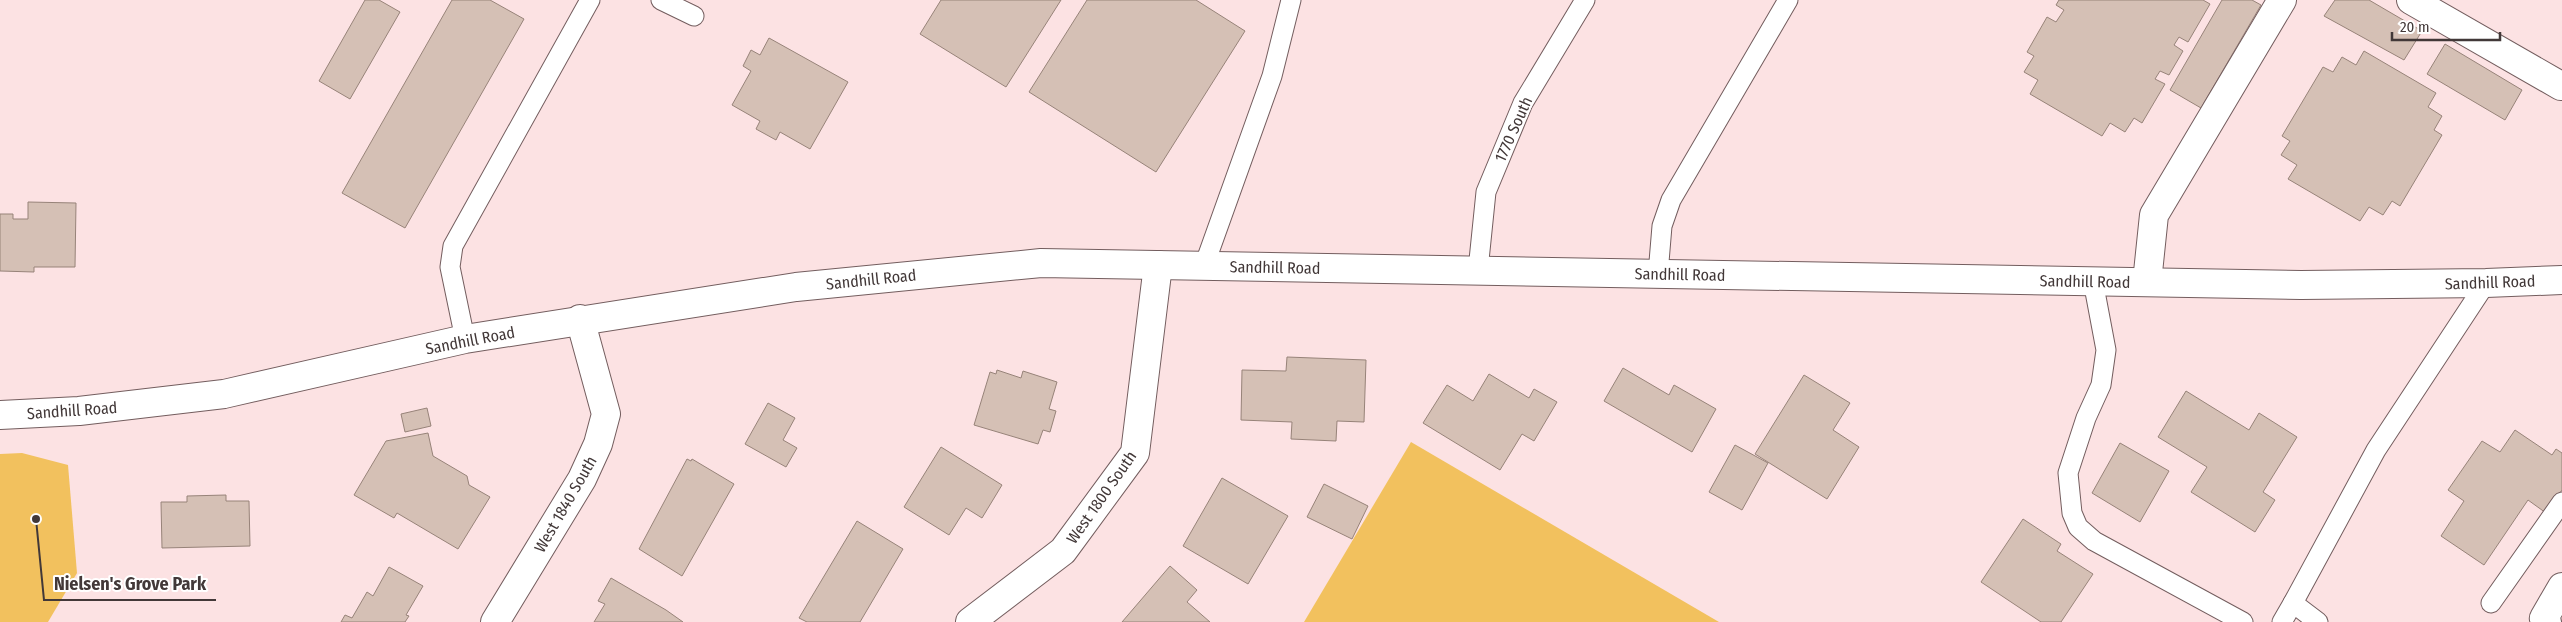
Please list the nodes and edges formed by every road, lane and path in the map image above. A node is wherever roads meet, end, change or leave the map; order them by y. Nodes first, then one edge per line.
1 (590, 0) edge
2 (661, 0) edge
3 (1291, 0) edge
4 (1584, 0) edge
5 (1788, 0) edge
6 (2282, 0) edge
7 (2411, 0) edge
8 (694, 16) dead end
9 (2561, 86) edge
10 (1158, 265) junction
11 (1204, 266) junction
12 (1478, 270) junction
13 (1658, 274) junction
14 (2562, 280) edge
15 (2093, 281) junction
16 (2147, 282) junction
17 (2486, 283) junction
18 (580, 319) junction
19 (465, 339) junction
20 (0, 415) edge
21 (2562, 502) edge
22 (2562, 587) edge
23 (2293, 603) junction
24 (2491, 603) dead end
25 (495, 622) edge
26 (970, 622) edge
27 (2243, 622) edge
28 (2282, 622) edge
29 (2318, 622) edge
30 (2547, 622) edge

1 - 19 lane
2 - 8 lane
3 - 11 lane
4 - 12 lane, 1770 South
5 - 13 lane
6 - 16 street
7 - 9 street
10 - 11 street, Sandhill Road
10 - 18 street, Sandhill Road
10 - 26 street, West 1800 South
11 - 12 street, Sandhill Road
12 - 13 street, Sandhill Road
13 - 15 street, Sandhill Road
14 - 17 street, Sandhill Road
15 - 16 street, Sandhill Road
15 - 27 lane
16 - 17 street, Sandhill Road
17 - 23 lane
18 - 19 street, Sandhill Road
18 - 25 street, West 1840 South
19 - 20 street, Sandhill Road
21 - 24 lane
22 - 30 street
23 - 28 lane
23 - 29 lane

